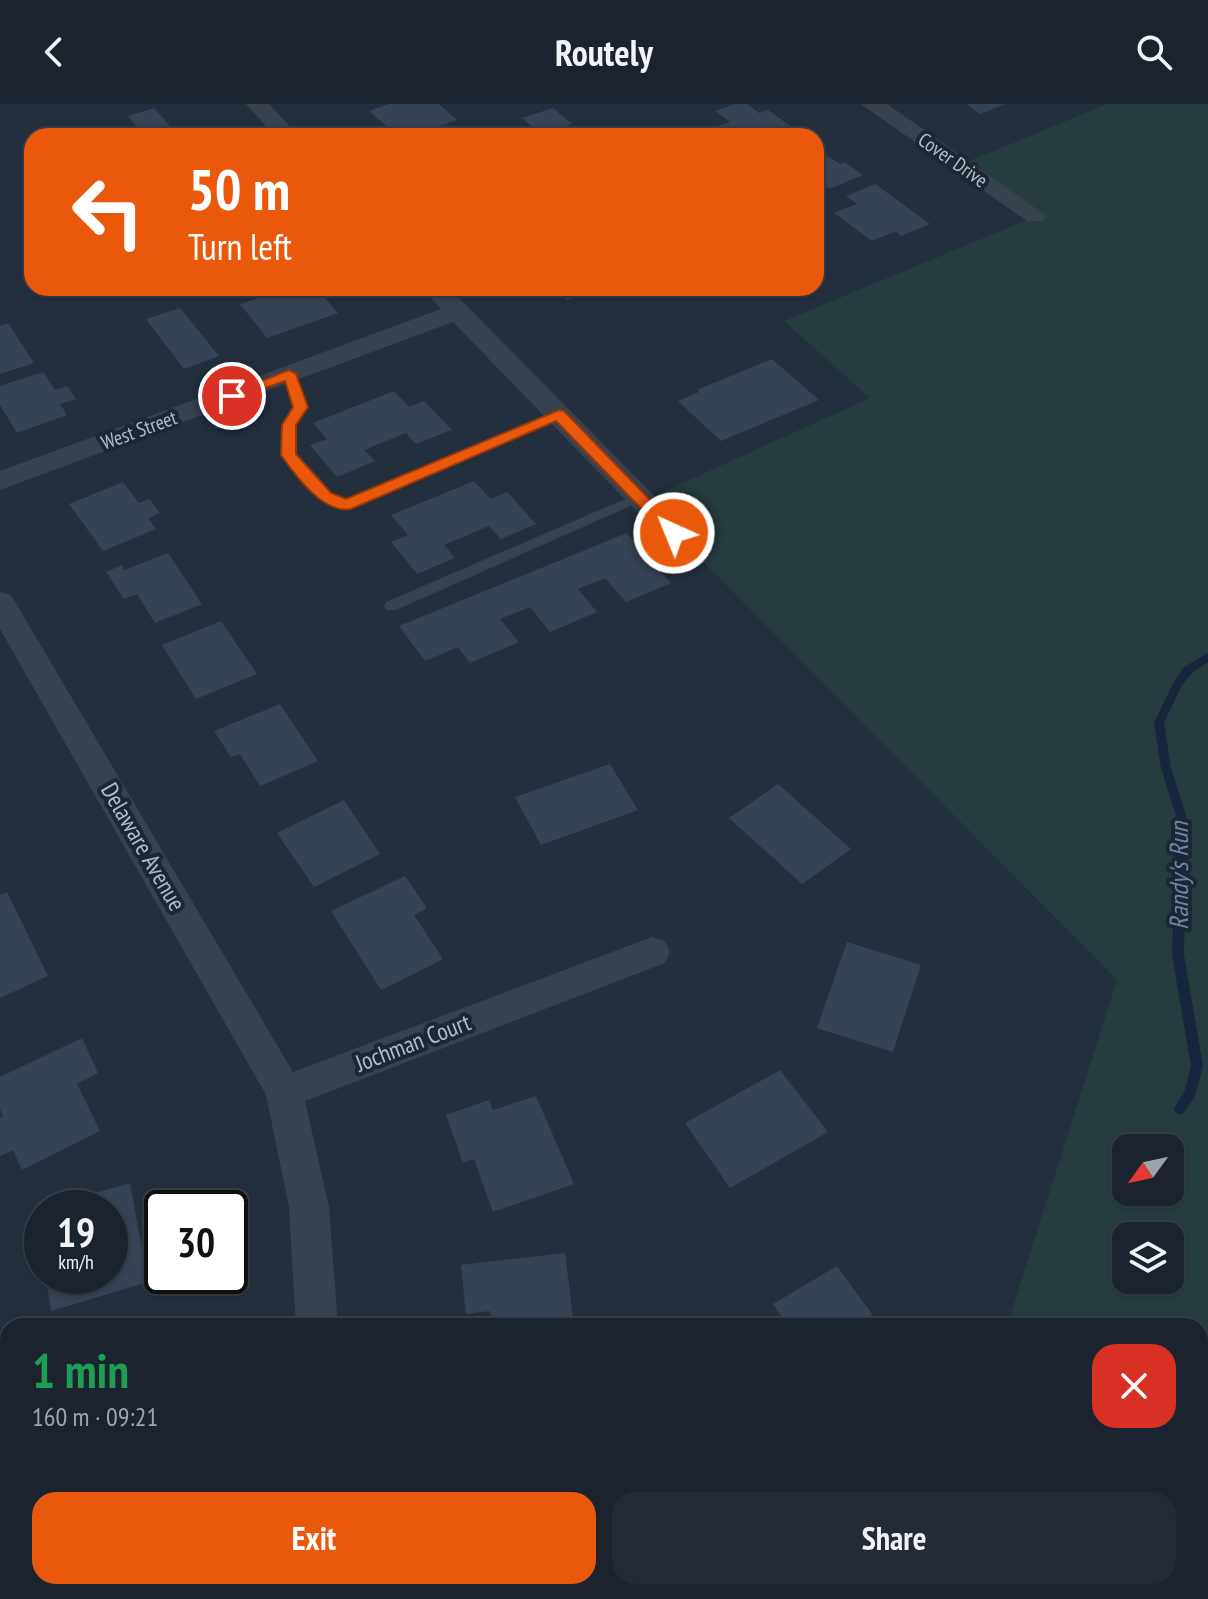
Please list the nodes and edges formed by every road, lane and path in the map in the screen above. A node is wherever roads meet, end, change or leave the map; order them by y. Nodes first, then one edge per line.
1 (257, 104) edge
2 (872, 104) edge
3 (280, 128) edge
4 (1035, 216) dead end
5 (443, 296) edge
6 (458, 311) junction
7 (289, 374) junction
8 (559, 414) junction
9 (0, 481) edge
10 (639, 497) junction
11 (690, 549) dead end
12 (0, 603) edge
13 (391, 606) dead end
14 (652, 952) dead end
15 (284, 1092) junction
16 (316, 1318) edge

1 - 3 street
2 - 4 street, Cover Drive
5 - 6 street
6 - 7 street, West Street
6 - 8 street
7 - 8 lane
7 - 9 street, West Street
8 - 10 street
10 - 11 street
10 - 13 lane
12 - 15 street, Delaware Avenue
14 - 15 street, Jochman Court
15 - 16 street

